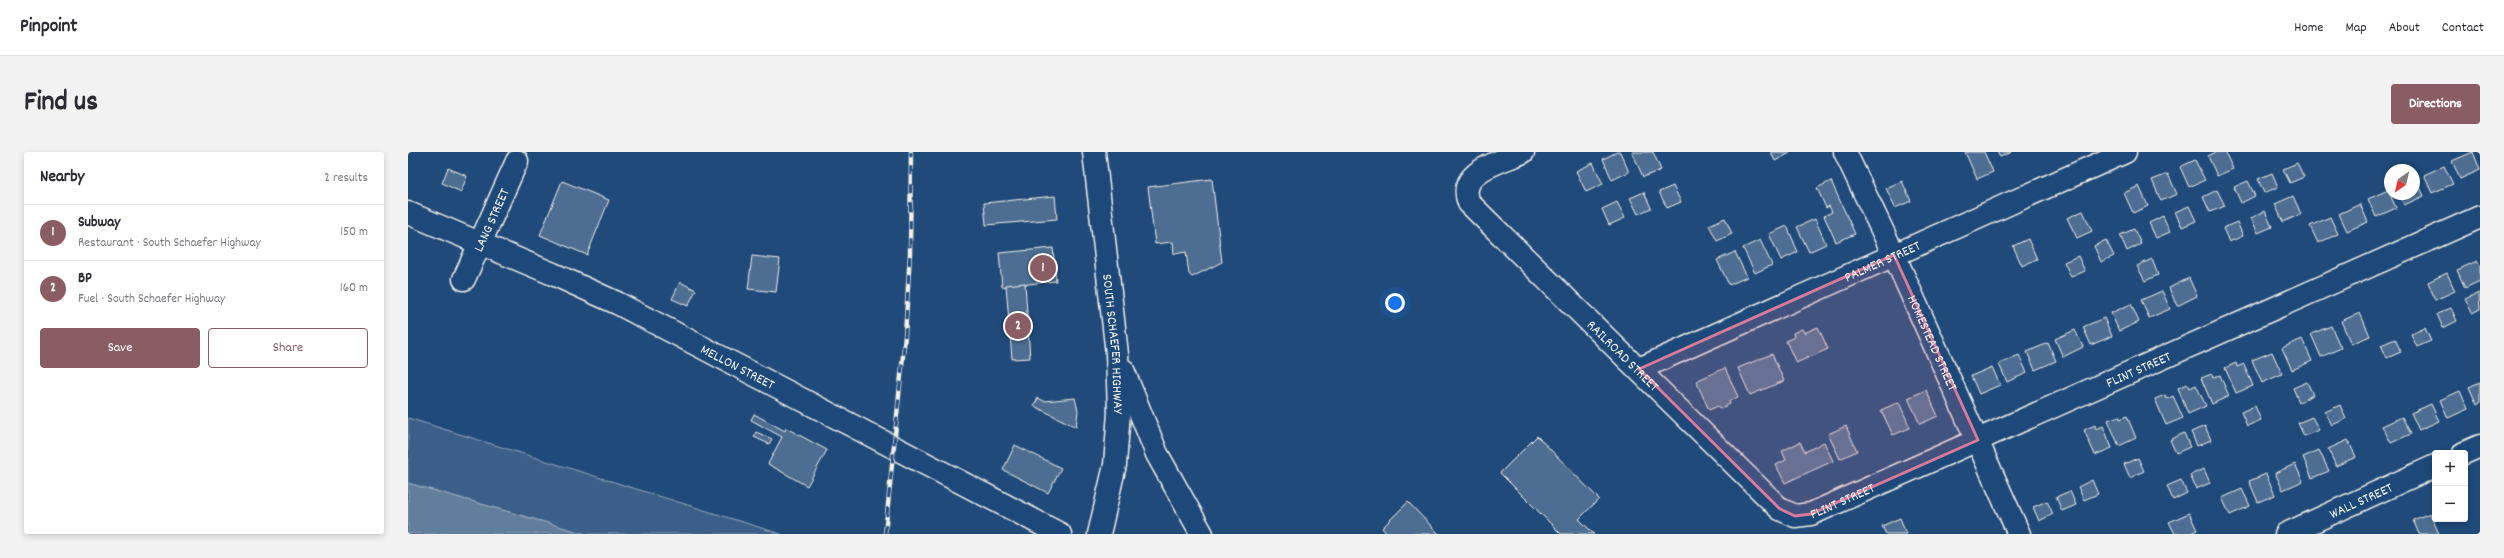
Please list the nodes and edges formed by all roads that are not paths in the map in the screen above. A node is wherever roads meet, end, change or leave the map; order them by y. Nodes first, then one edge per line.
1 (1094, 152) edge
2 (1523, 152) edge
3 (1845, 152) edge
4 (2125, 152) edge
5 (517, 161) dead end
6 (408, 213) edge
7 (2480, 217) edge
8 (479, 243) junction
9 (1894, 255) junction
10 (464, 279) dead end
11 (1117, 354) junction
12 (1639, 369) junction
13 (1978, 440) junction
14 (2480, 446) edge
15 (2468, 451) edge
16 (2432, 467) edge
17 (1795, 516) joint
18 (1060, 534) edge
19 (1099, 534) edge
20 (1202, 534) edge
21 (2019, 534) edge
22 (2286, 534) edge

1 - 11 street, SOUTH SCHAEFER HIGHWAY
2 - 12 street, RAILROAD STREET
3 - 9 street, HOMESTEAD STREET
4 - 9 street, PALMER STREET
5 - 8 street, LANG STREET
6 - 8 street, MELLON STREET
7 - 13 street, FLINT STREET
8 - 10 street, LANG STREET
8 - 18 street, MELLON STREET
9 - 12 street, PALMER STREET
9 - 13 street, HOMESTEAD STREET
11 - 19 street, SOUTH SCHAEFER HIGHWAY
11 - 20 street
12 - 17 street, RAILROAD STREET
13 - 17 street, FLINT STREET
13 - 21 street, HOMESTEAD STREET
14 - 15 street
16 - 22 street, WALL STREET

